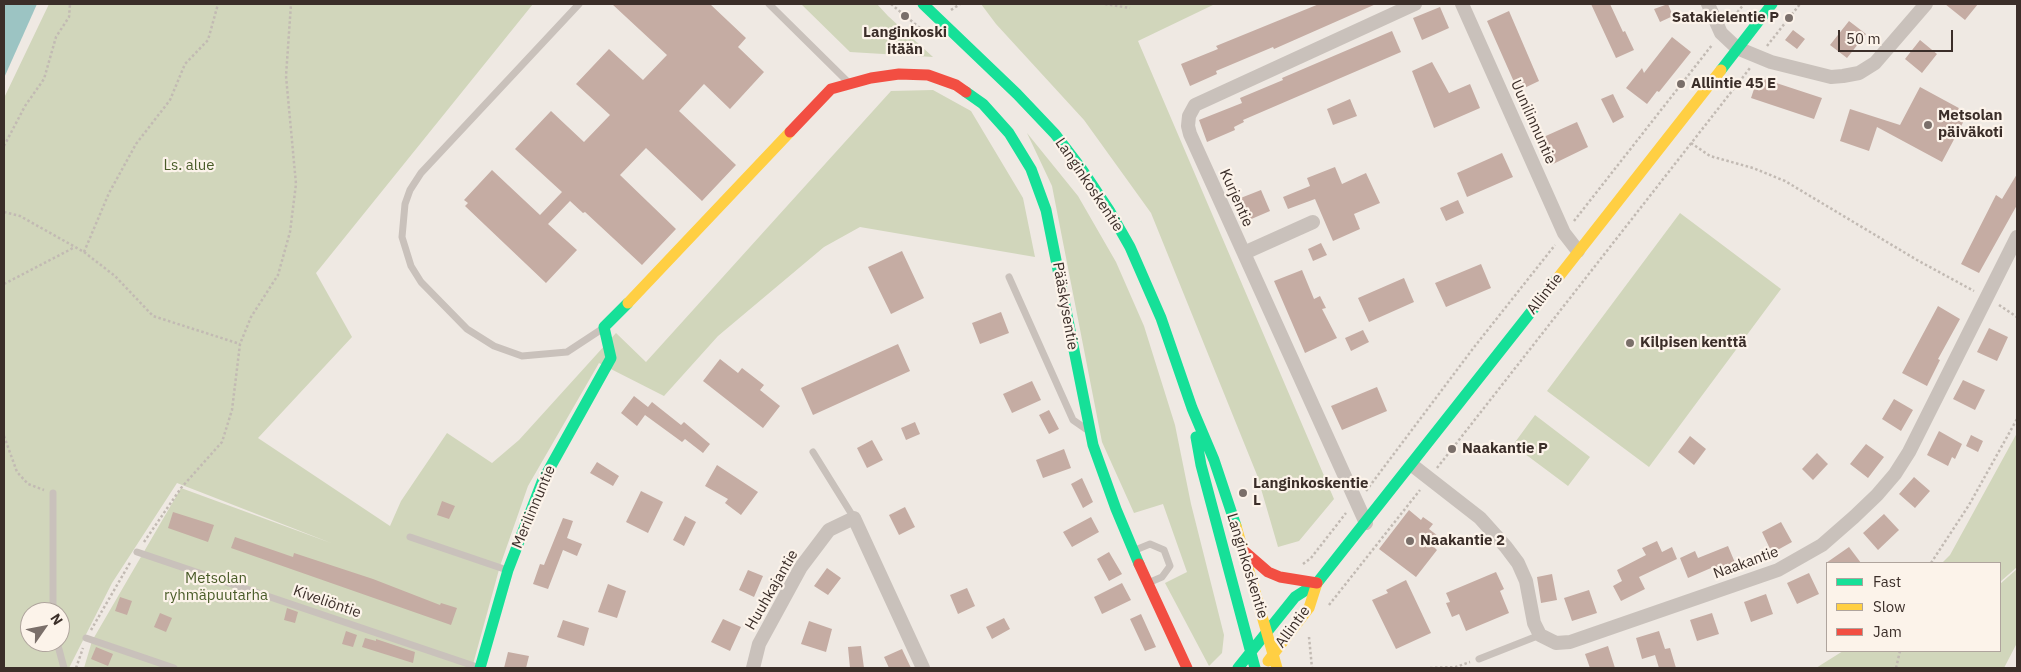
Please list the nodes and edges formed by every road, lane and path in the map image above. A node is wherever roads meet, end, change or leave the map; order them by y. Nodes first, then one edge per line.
1 (70, 4) edge
2 (218, 4) edge
3 (291, 4) edge
4 (579, 4) edge
5 (769, 4) edge
6 (891, 4) edge
7 (923, 4) edge
8 (960, 4) edge
9 (1105, 4) edge
10 (1415, 4) edge
11 (1462, 4) edge
12 (1708, 4) edge
13 (1744, 4) edge
14 (1772, 4) edge
15 (1800, 4) edge
16 (1926, 4) edge
17 (1130, 8) dead end
18 (949, 11) dead end
19 (1721, 33) junction
20 (939, 42) dead end
21 (1737, 48) junction
22 (1759, 57) junction
23 (850, 84) junction
24 (1692, 143) junction
25 (4, 146) edge
26 (4, 212) edge
27 (1313, 222) dead end
28 (1564, 233) junction
29 (2017, 237) edge
30 (75, 247) junction
31 (1578, 251) junction
32 (84, 252) junction
33 (1244, 253) junction
34 (1009, 277) dead end
35 (4, 284) edge
36 (1987, 298) junction
37 (2017, 317) edge
38 (604, 327) junction
39 (240, 344) junction
40 (1192, 408) junction
41 (2017, 420) edge
42 (1090, 432) junction
43 (4, 436) edge
44 (813, 452) dead end
45 (1412, 465) junction
46 (1429, 478) junction
47 (52, 493) joint
48 (1355, 502) junction
49 (854, 518) junction
50 (1366, 523) junction
51 (410, 537) dead end
52 (1133, 551) junction
53 (137, 552) junction
54 (1245, 552) junction
55 (1932, 562) edge
56 (1303, 565) dead end
57 (508, 570) junction
58 (1317, 583) junction
59 (1147, 584) junction
60 (53, 602) edge
61 (1323, 612) dead end
62 (1267, 632) junction
63 (1540, 635) junction
64 (86, 638) junction
65 (60, 652) edge
66 (1251, 652) junction
67 (1900, 652) edge
68 (1273, 654) junction
69 (1479, 659) joint
70 (64, 668) edge
71 (76, 668) edge
72 (174, 668) edge
73 (480, 668) edge
74 (753, 668) edge
75 (923, 668) edge
76 (1187, 668) edge
77 (1238, 668) edge
78 (1255, 668) edge
79 (1262, 668) edge
80 (1277, 668) edge
81 (1430, 668) edge
82 (1896, 668) edge

1 - 25 path
2 - 32 path
3 - 39 path
4 - 38 lane
5 - 23 lane
6 - 20 path
7 - 40 street, Langinkoskentie
8 - 18 path
9 - 17 path
10 - 33 street, Kurjentie
11 - 28 street, Uunilinnuntie
12 - 19 street
13 - 19 path
14 - 21 street, Allintie
15 - 22 path
16 - 22 street
19 - 21 street
19 - 28 path
21 - 22 street
21 - 31 street, Allintie
22 - 24 path
23 - 38 street, Pääskysentie
23 - 42 street, Pääskysentie
24 - 36 path
24 - 46 path
26 - 30 path
27 - 33 street
28 - 31 street, Uunilinnuntie
28 - 48 path
29 - 36 street, Naakantie
30 - 32 path
30 - 35 path
31 - 45 street, Allintie
32 - 39 path
33 - 48 street, Kurjentie
34 - 42 lane
36 - 37 path
36 - 63 street, Naakantie
38 - 57 street, Merilinnuntie
39 - 53 path
40 - 54 street, Langinkoskentie
40 - 66 street, Langinkoskentie
41 - 55 path
42 - 52 street, Pääskysentie
43 - 47 path
44 - 49 lane
45 - 46 street
45 - 50 street, Allintie
46 - 61 path
46 - 63 street
47 - 60 lane
48 - 50 street, Kurjentie
48 - 56 path
49 - 74 street, Huuhkajantie
49 - 75 street
50 - 58 street, Allintie
51 - 57 lane
52 - 59 street, Pääskysentie
52 - 59 lane
53 - 64 path
53 - 73 lane, Kiveliöntie
54 - 58 street
54 - 62 street, Langinkoskentie
57 - 73 street, Merilinnuntie
58 - 62 street, Allintie
58 - 68 street, Allintie
59 - 76 street, Pääskysentie
62 - 66 street, Allintie
62 - 68 street, Langinkoskentie
63 - 69 lane
64 - 71 path
64 - 72 lane
65 - 70 lane
66 - 77 street, Allintie
66 - 78 street, Langinkoskentie
67 - 82 path
68 - 79 street, Allintie
68 - 80 street, Langinkoskentie
69 - 81 path

